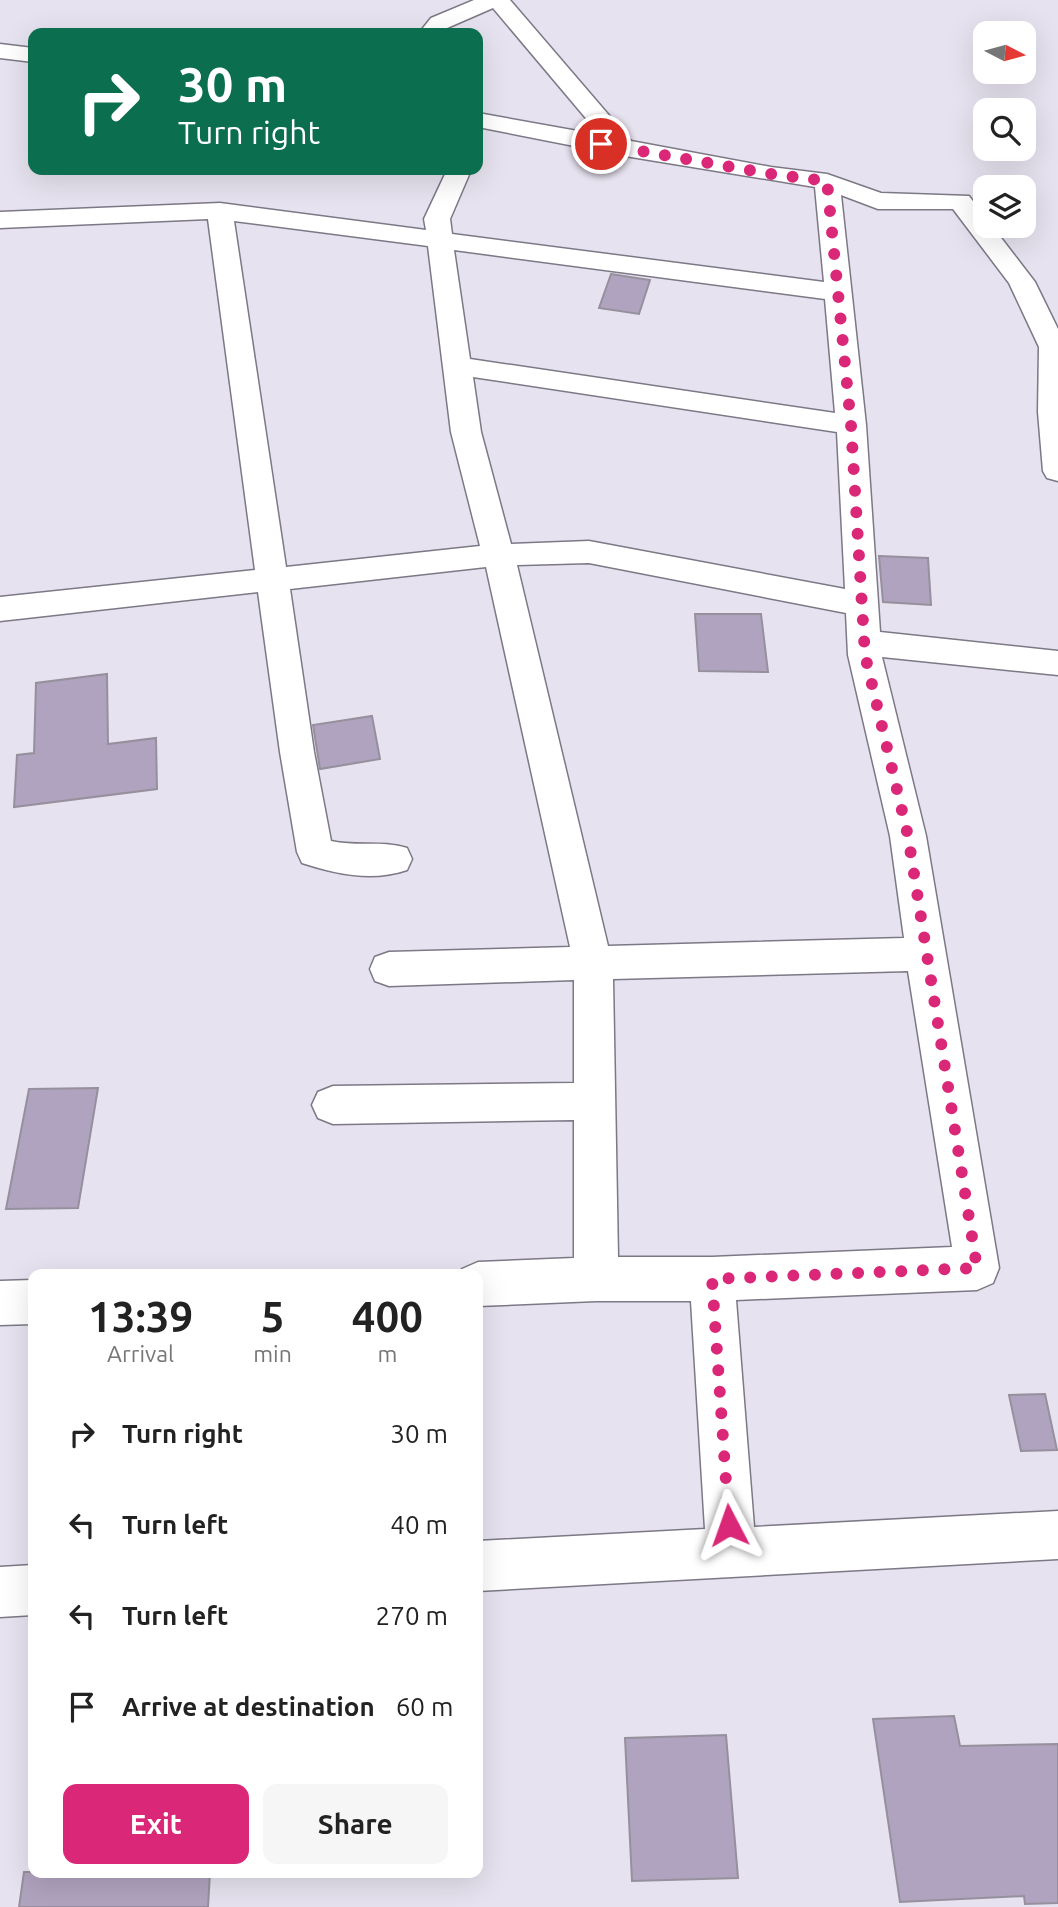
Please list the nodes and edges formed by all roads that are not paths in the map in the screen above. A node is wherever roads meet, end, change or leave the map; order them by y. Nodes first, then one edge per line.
1 (492, 0) edge
2 (498, 0) edge
3 (434, 28) edge
4 (0, 51) edge
5 (28, 54) edge
6 (483, 125) edge
7 (625, 149) junction
8 (457, 175) edge
9 (827, 181) junction
10 (220, 211) junction
11 (0, 220) edge
12 (439, 238) junction
13 (836, 292) junction
14 (457, 366) junction
15 (851, 425) junction
16 (1058, 471) edge
17 (499, 555) junction
18 (273, 580) junction
19 (861, 604) junction
20 (0, 609) edge
21 (864, 643) junction
22 (1058, 663) edge
23 (394, 859) dead end
24 (925, 954) junction
25 (593, 963) junction
26 (389, 969) dead end
27 (595, 1101) junction
28 (333, 1105) dead end
29 (596, 1279) junction
30 (712, 1279) junction
31 (483, 1284) edge
32 (28, 1302) edge
33 (0, 1303) edge
34 (1058, 1535) edge
35 (730, 1552) junction
36 (483, 1566) edge
37 (28, 1590) edge
38 (0, 1592) edge

1 - 3 street
2 - 7 street
4 - 5 street
6 - 7 street
7 - 9 street
8 - 12 street
9 - 13 street
9 - 16 street
10 - 11 street
10 - 12 street
10 - 18 street
12 - 13 street
12 - 14 street
13 - 15 street
14 - 15 street
14 - 17 street
15 - 19 street
17 - 18 street
17 - 19 street
17 - 25 street
18 - 20 street
18 - 23 street
19 - 21 street
21 - 22 street
21 - 24 street
24 - 25 street
24 - 30 street
25 - 26 street
25 - 27 street
27 - 28 street
27 - 29 street
29 - 30 street
29 - 31 street
30 - 35 street
32 - 33 street
34 - 35 street
35 - 36 street
37 - 38 street

